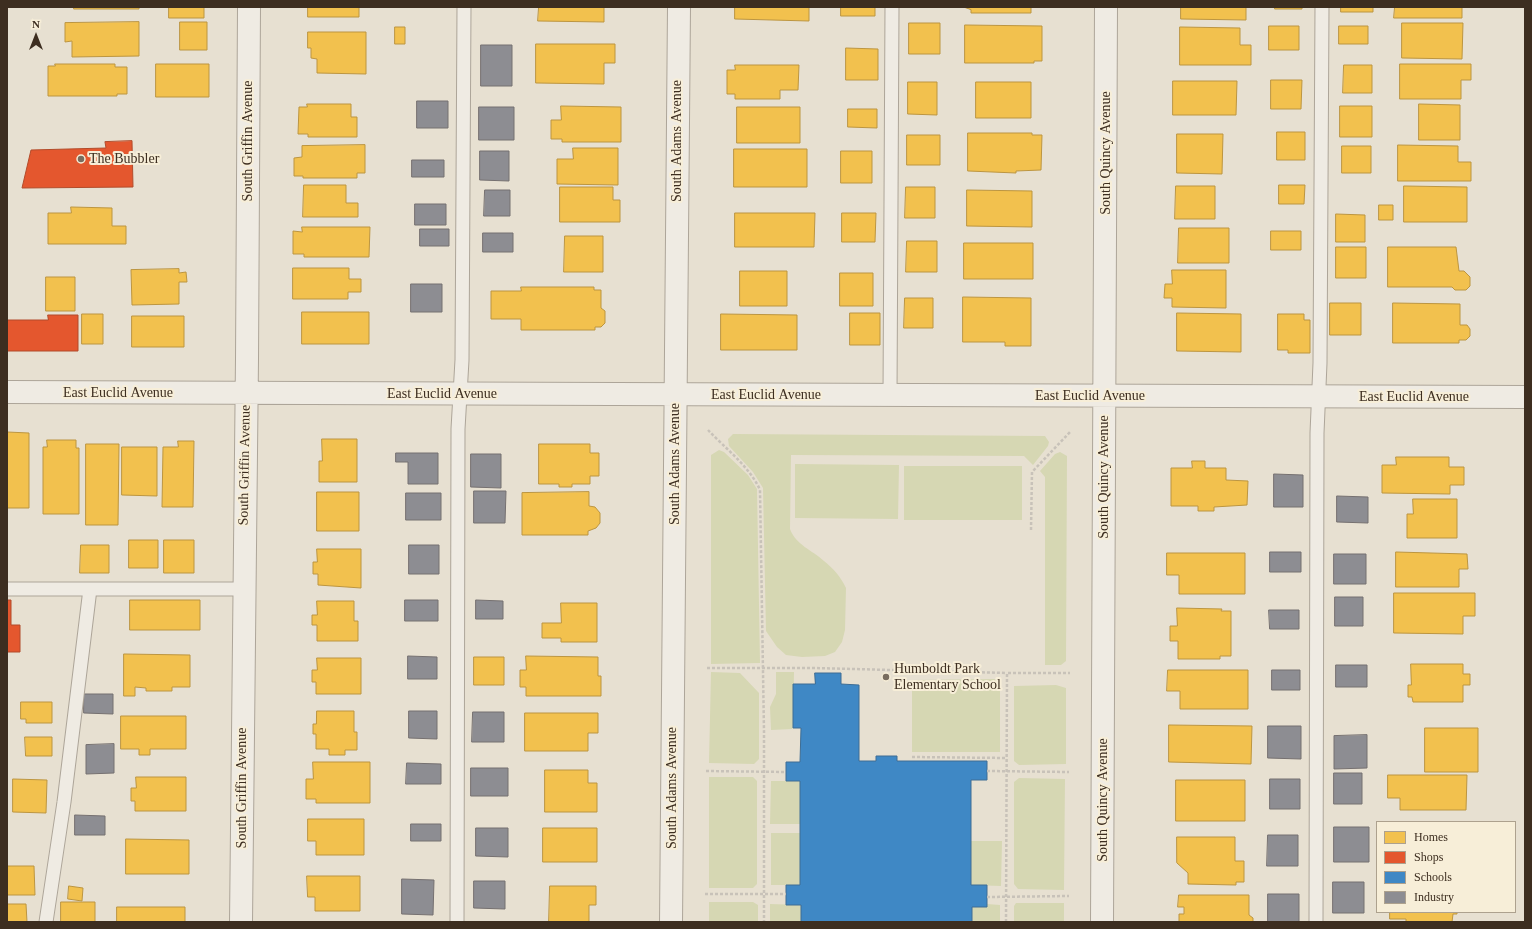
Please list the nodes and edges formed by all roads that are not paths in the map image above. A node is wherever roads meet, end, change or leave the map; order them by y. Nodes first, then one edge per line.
1 (249, 7) edge
2 (464, 7) edge
3 (678, 7) edge
4 (892, 7) edge
5 (1106, 7) edge
6 (1322, 7) edge
7 (7, 392) edge
8 (246, 393) junction
9 (460, 394) junction
10 (675, 395) junction
11 (890, 395) junction
12 (1105, 396) junction
13 (1319, 397) junction
14 (1525, 397) edge
15 (7, 589) edge
16 (90, 589) junction
17 (243, 589) junction
18 (46, 922) edge
19 (241, 922) edge
20 (457, 922) edge
21 (671, 922) edge
22 (1102, 922) edge
23 (1316, 922) edge

1 - 8 street, South Griffin Avenue
2 - 9 lane
3 - 10 street, South Adams Avenue
4 - 11 lane
5 - 12 street, South Quincy Avenue
6 - 13 lane
7 - 8 street, East Euclid Avenue
8 - 9 street, East Euclid Avenue
8 - 17 street, South Griffin Avenue
9 - 10 street, East Euclid Avenue
9 - 20 lane
10 - 11 street, East Euclid Avenue
10 - 21 street, South Adams Avenue
11 - 12 street, East Euclid Avenue
12 - 13 street, East Euclid Avenue
12 - 22 street, South Quincy Avenue
13 - 14 street, East Euclid Avenue
13 - 23 lane
15 - 16 lane
16 - 17 lane
16 - 18 lane
17 - 19 street, South Griffin Avenue

